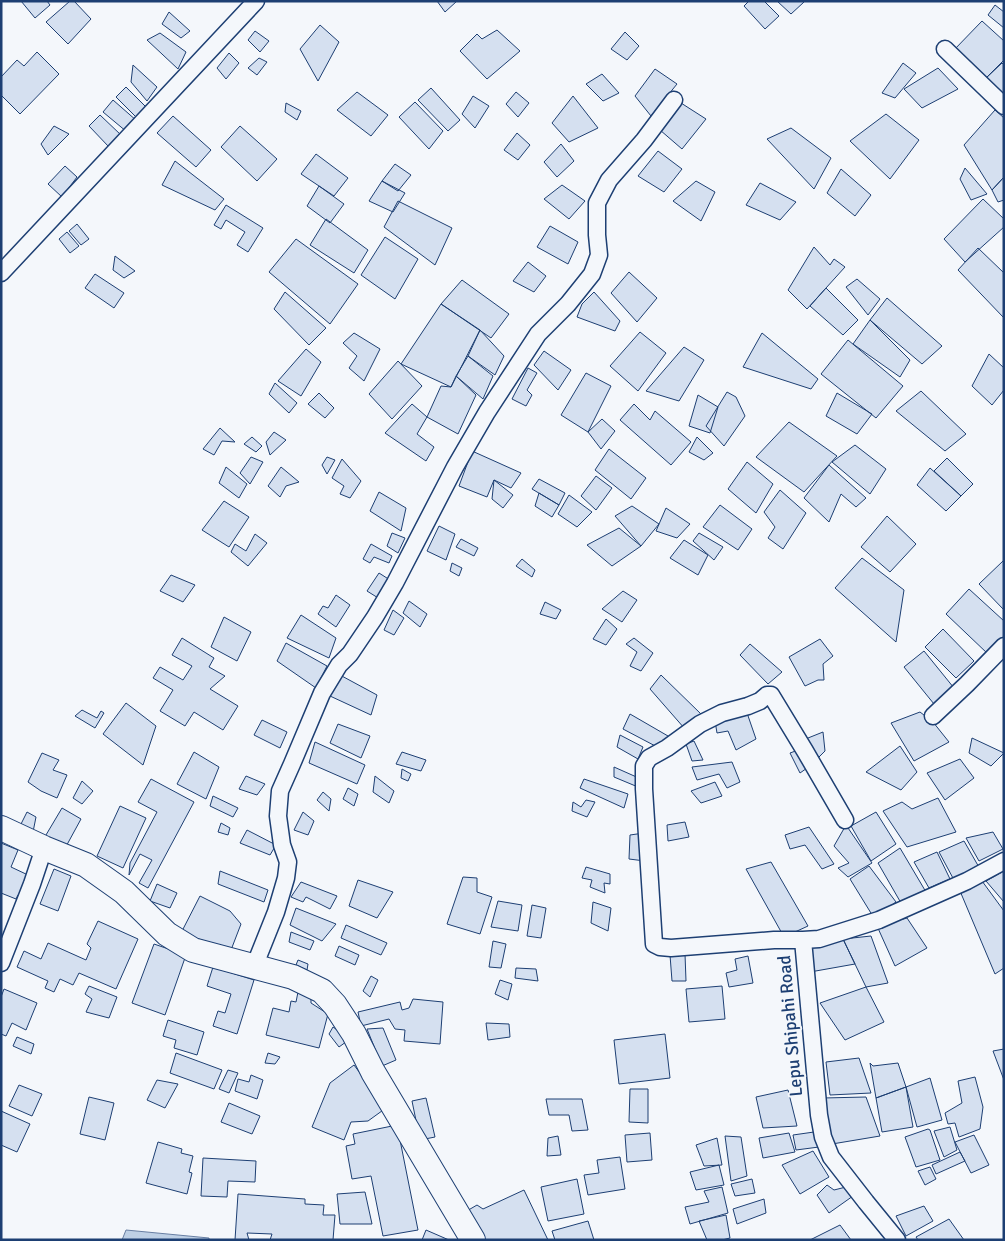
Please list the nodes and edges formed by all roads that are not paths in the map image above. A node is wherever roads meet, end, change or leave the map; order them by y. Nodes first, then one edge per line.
1 (256, 1) edge
2 (945, 49) dead end
3 (674, 100) dead end
4 (1004, 106) edge
5 (1, 273) edge
6 (1004, 646) edge
7 (933, 716) dead end
8 (845, 820) dead end
9 (1, 828) edge
10 (44, 848) junction
11 (1004, 861) edge
12 (803, 940) junction
13 (1, 963) edge
14 (254, 967) junction
15 (473, 1240) edge
16 (897, 1240) edge

1 - 5 street
2 - 4 street
3 - 14 street
6 - 7 street
8 - 12 street
9 - 10 street
10 - 13 street
10 - 14 street
11 - 12 street, Lepu Shipahi Road
12 - 16 street, Lepu Shipahi Road
14 - 15 street

